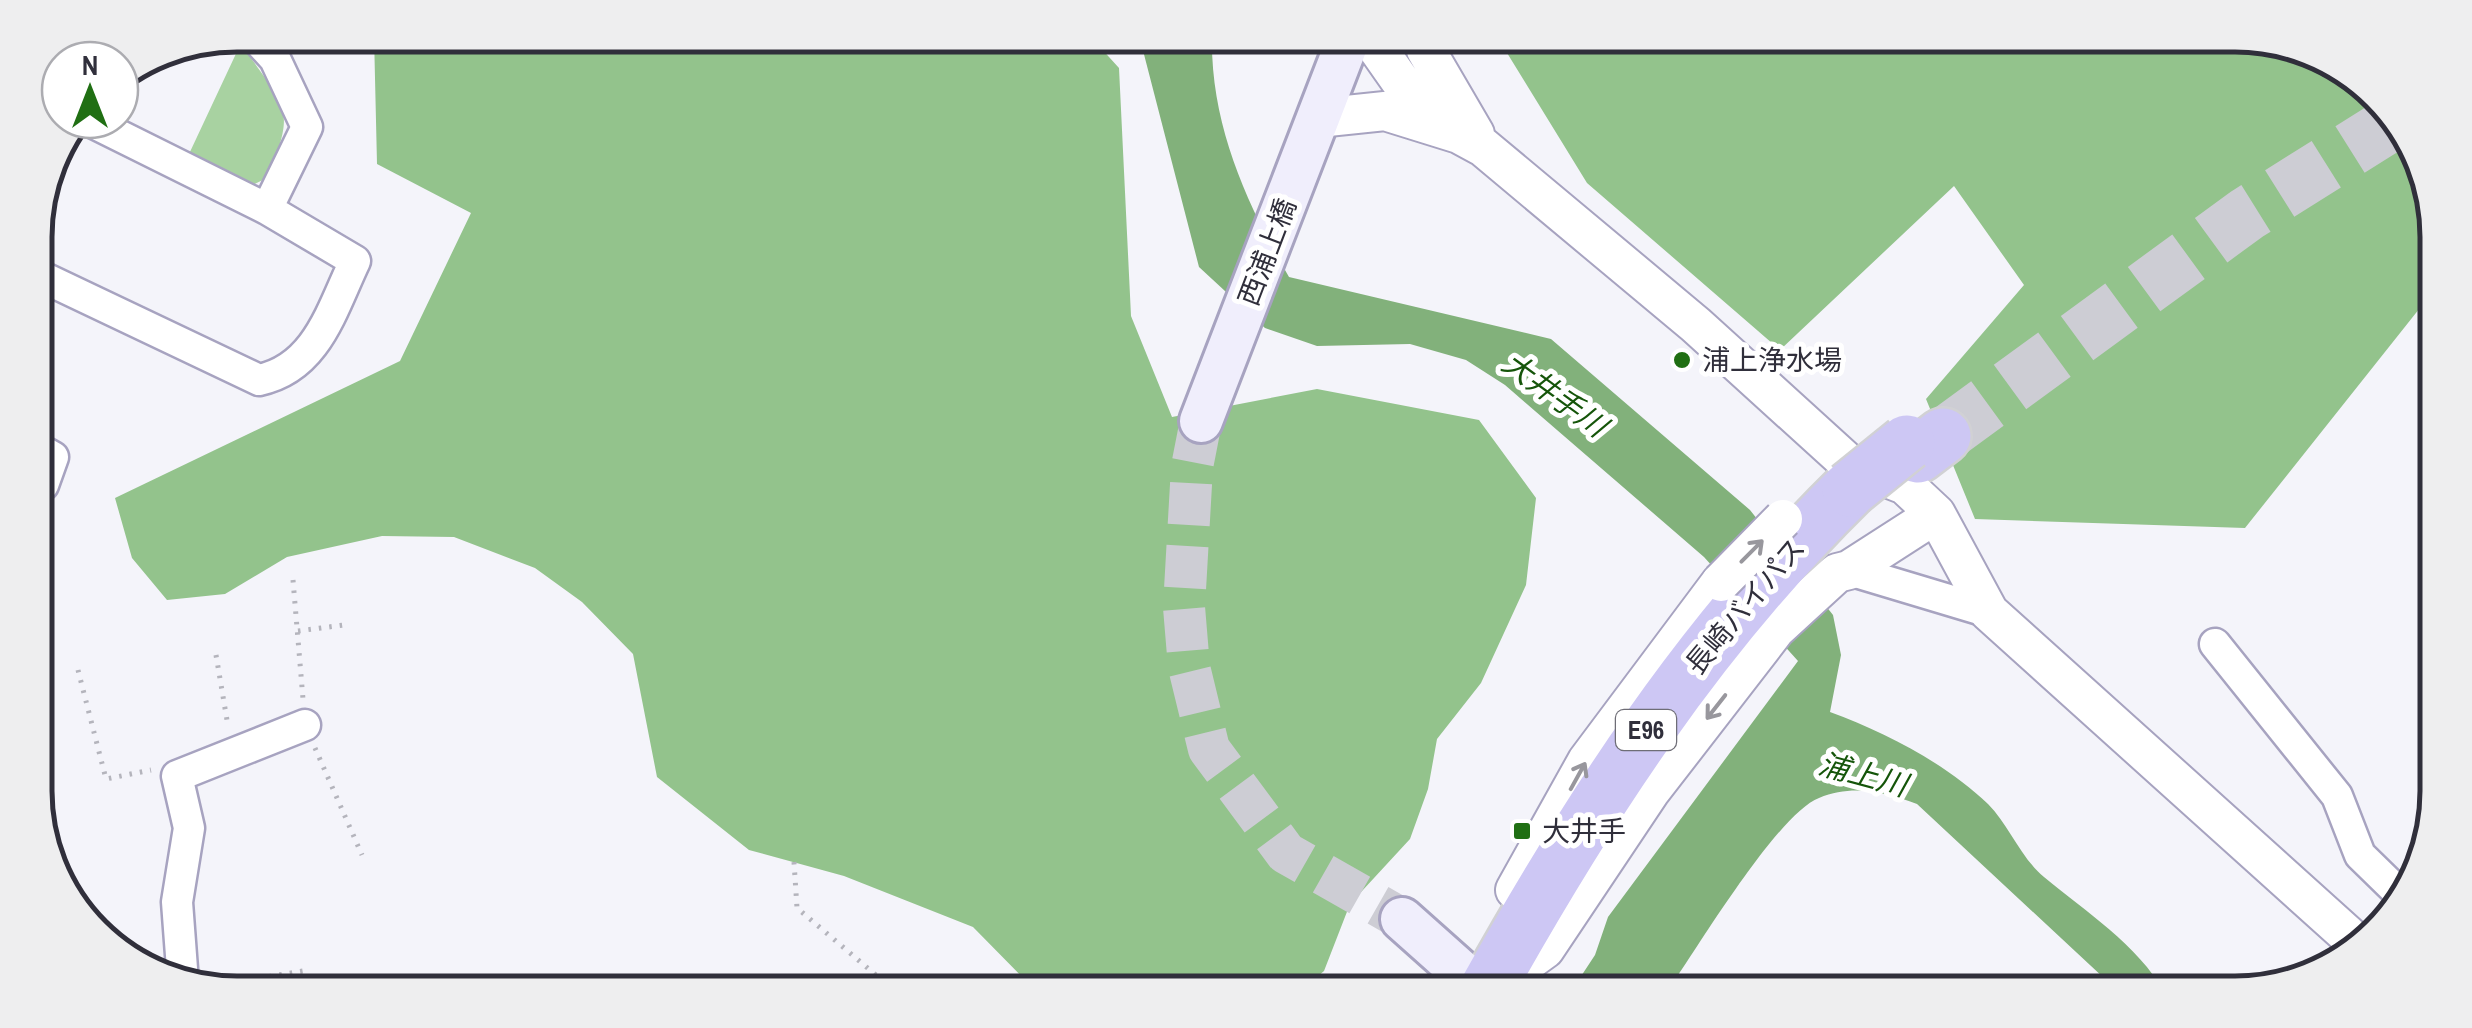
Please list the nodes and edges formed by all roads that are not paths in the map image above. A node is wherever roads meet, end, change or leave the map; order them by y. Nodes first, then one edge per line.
1 (269, 52) edge
2 (1343, 52) edge
3 (1380, 52) edge
4 (1427, 52) edge
5 (1318, 118) junction
6 (128, 140) edge
7 (1471, 141) junction
8 (267, 209) junction
9 (53, 282) edge
10 (1208, 403) tunnel mouth
11 (1926, 439) tunnel mouth
12 (1854, 484) junction
13 (1936, 514) junction
14 (1816, 551) junction
15 (1750, 606) junction
16 (1990, 612) junction
17 (2214, 644) dead end
18 (305, 725) dead end
19 (2392, 886) edge
20 (1402, 919) tunnel mouth
21 (2348, 936) edge
22 (182, 967) edge
23 (1465, 975) edge
24 (1489, 975) edge
25 (1496, 975) edge
26 (1509, 975) edge

1 - 8 street
2 - 5 main road, 西浦上橋
3 - 7 street
4 - 7 street
5 - 7 street
5 - 10 main road, 西浦上橋
6 - 8 street
7 - 12 street
8 - 9 street
11 - 12 highway, 長崎バイパス / E96, bridge
12 - 13 street
12 - 14 highway, 長崎バイパス / E96
13 - 14 street
13 - 16 street
14 - 15 highway, 長崎バイパス / E96
14 - 16 street
24 -> 15 street
15 - 25 highway, 長崎バイパス / E96
15 -> 26 street
16 - 21 street
17 - 19 street
18 - 22 street
20 - 23 main road

